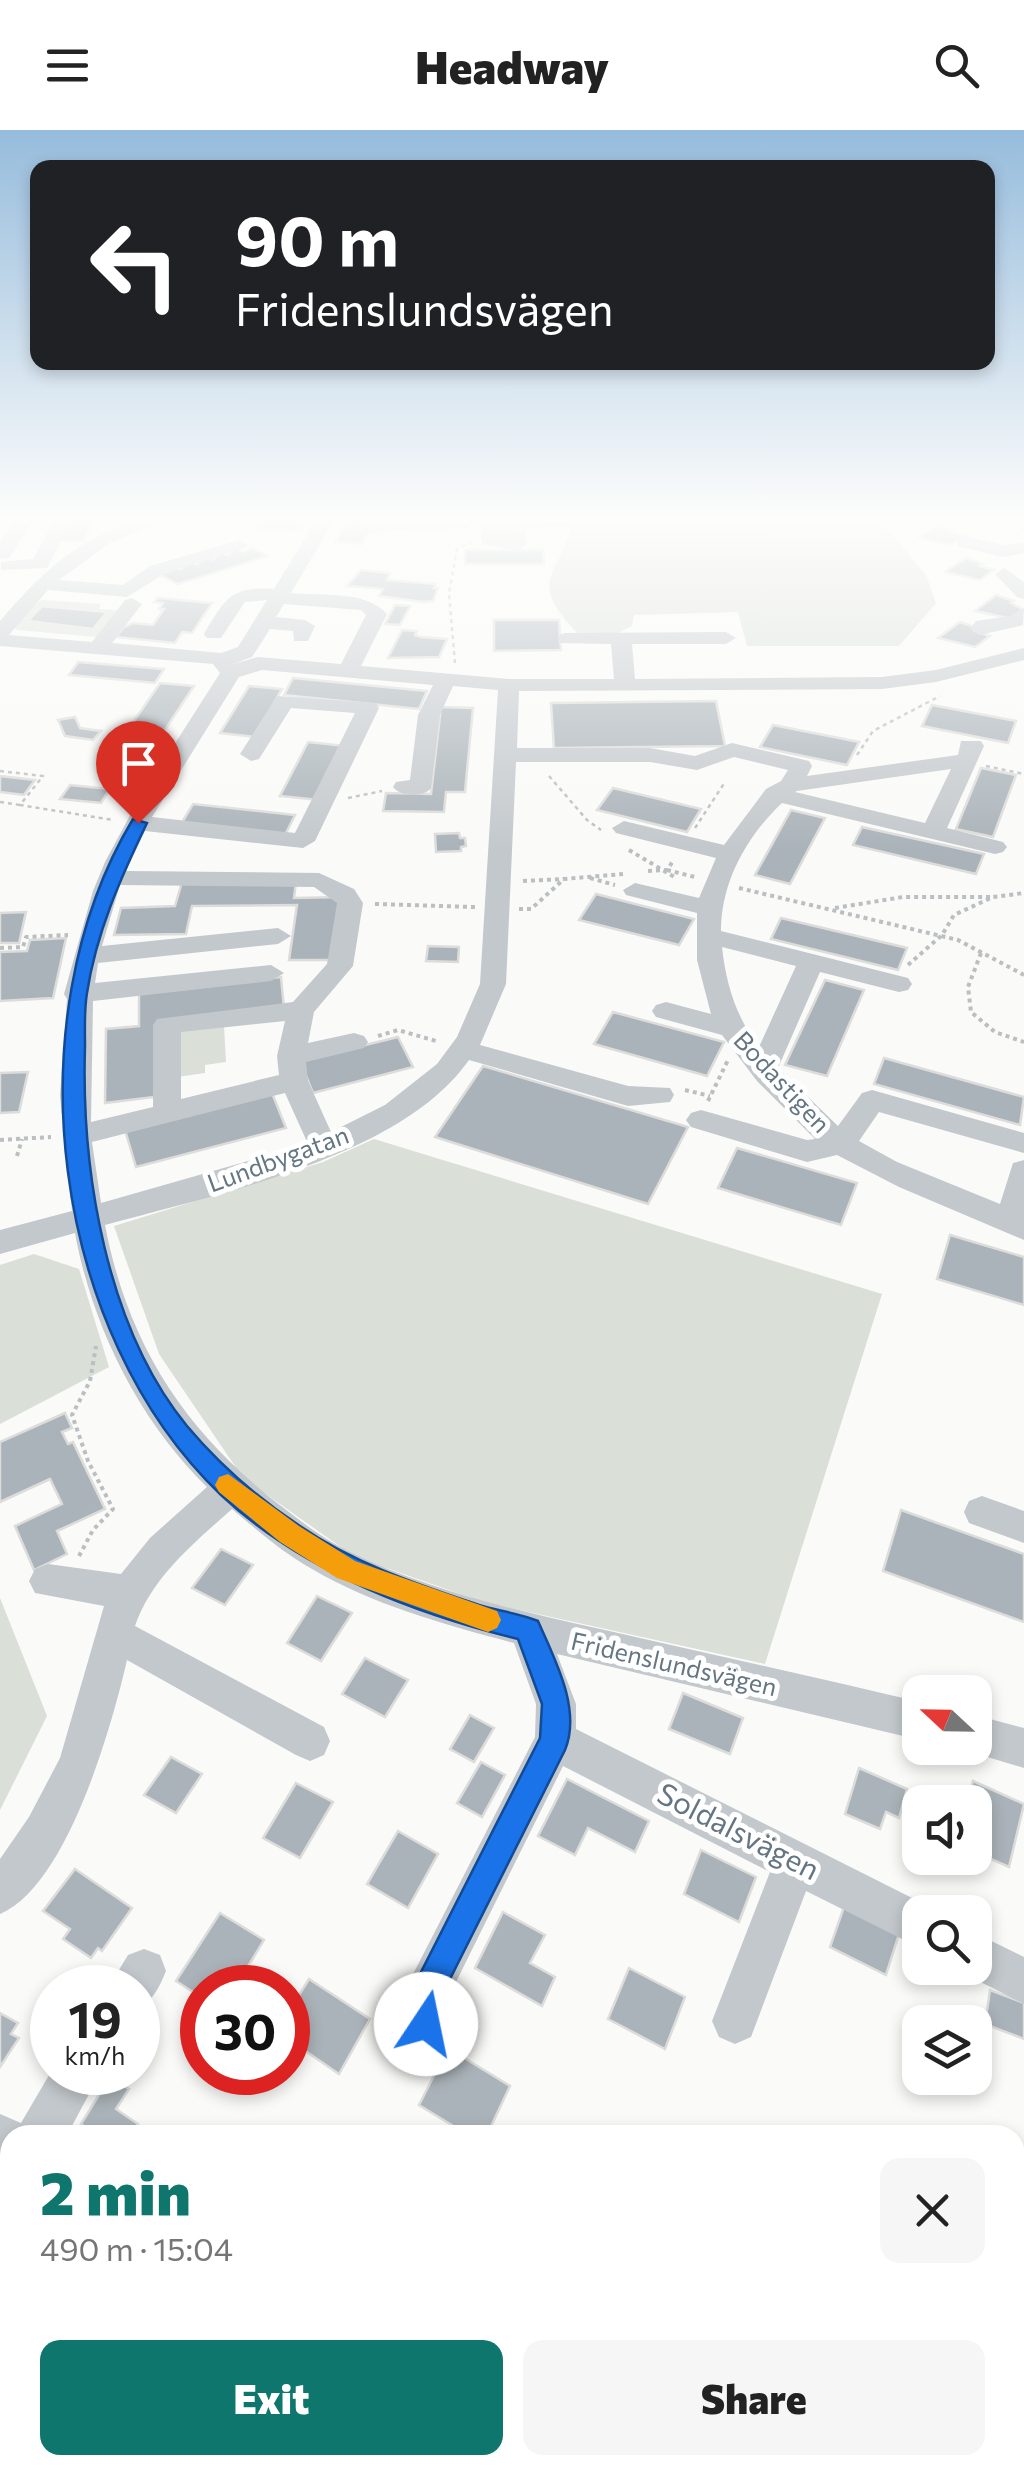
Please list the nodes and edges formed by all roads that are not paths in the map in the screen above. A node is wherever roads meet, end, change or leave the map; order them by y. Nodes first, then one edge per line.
1 (111, 631) edge
2 (216, 631) edge
3 (258, 631) edge
4 (279, 631) edge
5 (368, 631) edge
6 (214, 634) dead end
7 (0, 636) edge
8 (565, 638) dead end
9 (621, 638) junction
10 (726, 638) dead end
11 (292, 640) dead end
12 (98, 648) junction
13 (1024, 654) edge
14 (859, 661) dead end
15 (239, 662) junction
16 (702, 667) dead end
17 (347, 672) junction
18 (625, 676) junction
19 (451, 677) junction
20 (510, 685) junction
21 (743, 685) junction
22 (946, 740) dead end
23 (251, 754) dead end
24 (506, 755) junction
25 (967, 760) junction
26 (404, 788) road end
27 (782, 790) junction
28 (131, 822) junction
29 (624, 828) dead end
30 (933, 832) junction
31 (995, 846) dead end
32 (731, 854) junction
33 (112, 878) junction
34 (636, 890) road end
35 (710, 909) junction
36 (278, 936) dead end
37 (80, 945) junction
38 (811, 962) junction
39 (271, 973) dead end
40 (899, 984) road end
41 (77, 994) junction
42 (301, 1010) junction
43 (666, 1011) dead end
44 (735, 1033) junction
45 (354, 1042) road end
46 (462, 1049) junction
47 (293, 1068) junction
48 (764, 1068) junction
49 (660, 1094) dead end
50 (167, 1114) junction
51 (702, 1120) road end
52 (76, 1136) junction
53 (319, 1137) dead end
54 (1024, 1143) edge
55 (842, 1144) junction
56 (1024, 1172) edge
57 (88, 1219) junction
58 (1017, 1225) edge
59 (0, 1242) edge
60 (231, 1488) junction
61 (982, 1512) dead end
62 (1024, 1527) edge
63 (58, 1582) road end
64 (130, 1593) junction
65 (528, 1630) junction
66 (112, 1637) junction
67 (902, 1717) edge
68 (554, 1740) junction
69 (992, 1740) edge
70 (310, 1741) dead end
71 (1024, 1748) edge
72 (796, 1861) junction
73 (0, 1892) edge
74 (902, 1917) edge
75 (992, 1964) edge
76 (1024, 1981) edge
77 (735, 2022) dead end
78 (426, 2024) dead end
79 (64, 2095) edge
80 (46, 2125) edge

1 - 12 street
2 - 6 street
3 - 15 street, Fridenslundsvägen
4 - 11 street
5 - 17 street
7 - 12 street
8 - 9 street
9 - 10 street
9 - 18 street
12 - 15 street
13 - 21 street
14 - 21 street
15 - 17 street
15 - 28 street, Fridenslundsvägen
16 - 18 street
17 - 19 street
18 - 20 street
18 - 21 street
19 - 20 street
19 - 26 street
20 - 24 street, Lundbygatan
22 - 25 street
23 - 28 street
24 - 27 street
24 - 46 street, Lundbygatan
25 - 27 street
25 - 30 street
27 - 30 street
27 - 32 street
28 - 33 street, Fridenslundsvägen
29 - 32 street
30 - 31 street
32 - 35 street
33 - 37 street, Fridenslundsvägen
33 - 42 street
34 - 35 street
35 - 38 street
35 - 44 street, Bodastigen
36 - 37 street
37 - 41 street, Fridenslundsvägen
38 - 40 street
38 - 48 street
39 - 41 street
41 - 52 street, Fridenslundsvägen
42 - 47 street
42 - 50 street
43 - 44 street
44 - 48 street, Bodastigen
45 - 47 street
46 - 49 street
46 - 57 street, Lundbygatan
47 - 50 street
47 - 53 street
48 - 55 street, Bodastigen
50 - 52 street
51 - 55 street
52 - 57 street, Fridenslundsvägen
54 - 55 street
55 - 58 street, Bodastigen
56 - 58 street
57 - 59 street, Lundbygatan
57 - 60 street, Fridenslundsvägen
60 - 64 street
60 - 65 street, Fridenslundsvägen
61 - 62 street
63 - 64 street
64 - 66 street
65 - 67 street, Fridenslundsvägen
65 - 68 street
66 - 70 street
66 - 73 street
68 - 72 street, Soldalsvägen
68 - 78 street
69 - 71 street
72 - 74 street, Soldalsvägen
72 - 77 street
75 - 76 street
79 - 80 street

